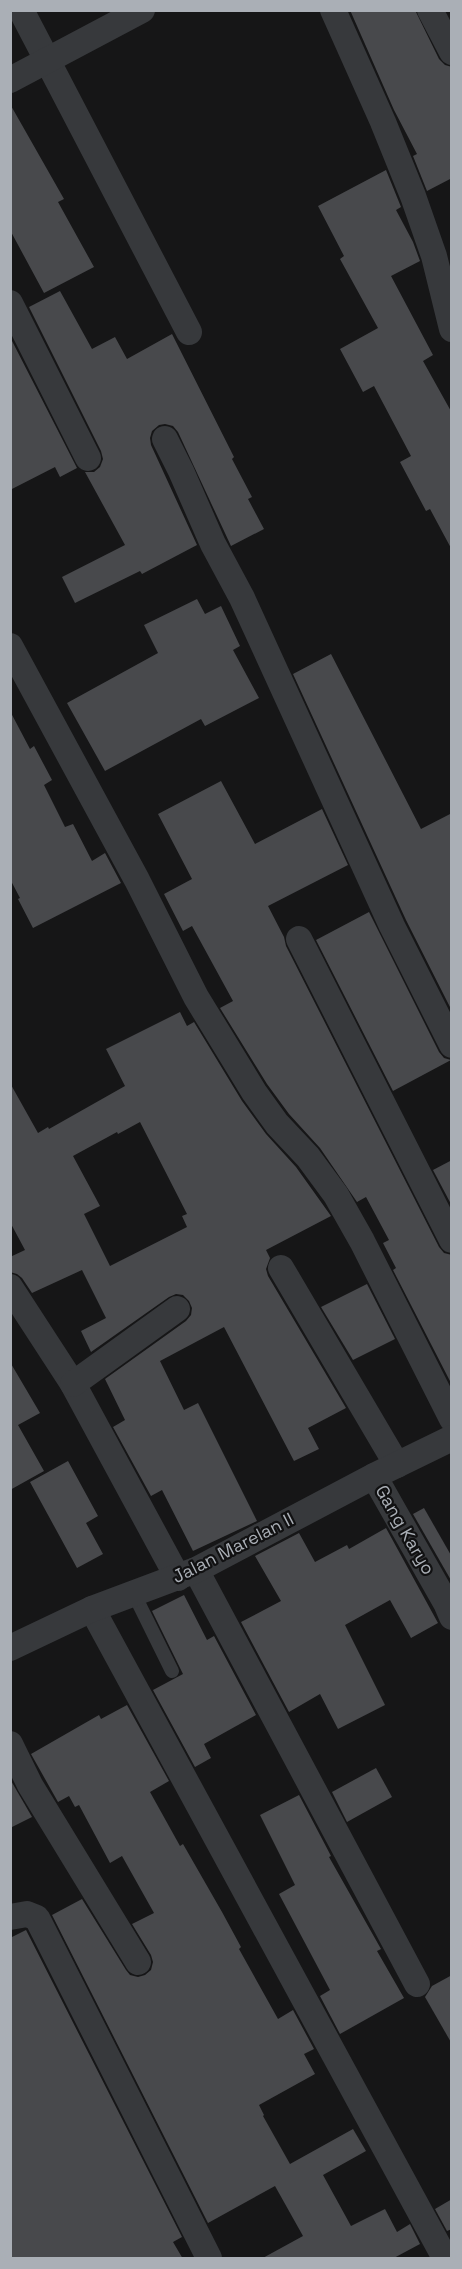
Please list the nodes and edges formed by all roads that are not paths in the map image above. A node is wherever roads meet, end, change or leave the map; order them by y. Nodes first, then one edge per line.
1 (21, 10) edge
2 (142, 10) edge
3 (333, 10) edge
4 (430, 10) edge
5 (452, 52) edge
6 (46, 61) junction
7 (10, 80) edge
8 (10, 303) edge
9 (452, 329) edge
10 (189, 332) dead end
11 (165, 439) dead end
12 (88, 458) dead end
13 (10, 646) edge
14 (299, 939) dead end
15 (452, 1045) edge
16 (452, 1240) edge
17 (282, 1269) dead end
18 (10, 1287) edge
19 (177, 1309) dead end
20 (73, 1384) junction
21 (452, 1419) edge
22 (452, 1438) edge
23 (397, 1465) junction
24 (374, 1476) junction
25 (187, 1574) junction
26 (134, 1594) junction
27 (92, 1609) junction
28 (452, 1617) edge
29 (10, 1648) edge
30 (172, 1671) dead end
31 (10, 1744) edge
32 (10, 1917) edge
33 (138, 1962) dead end
34 (417, 1984) dead end
35 (209, 2259) edge
36 (445, 2259) edge

1 - 6 street
2 - 6 street
3 - 9 street
4 - 5 street
6 - 7 street
6 - 10 street
8 - 12 street
11 - 15 street
13 - 21 street
14 - 16 street
17 - 23 street
18 - 20 street
19 - 20 street
20 - 25 street
22 - 23 street, Jalan Marelan II
23 - 24 street, Jalan Marelan II
24 - 25 street, Jalan Marelan II
24 - 28 street, Gang Karyo
25 - 26 street, Jalan Marelan II
25 - 34 street
26 - 27 street, Jalan Marelan II
26 - 30 lane
27 - 29 street, Jalan Marelan II
27 - 36 street
31 - 33 street
32 - 35 street

